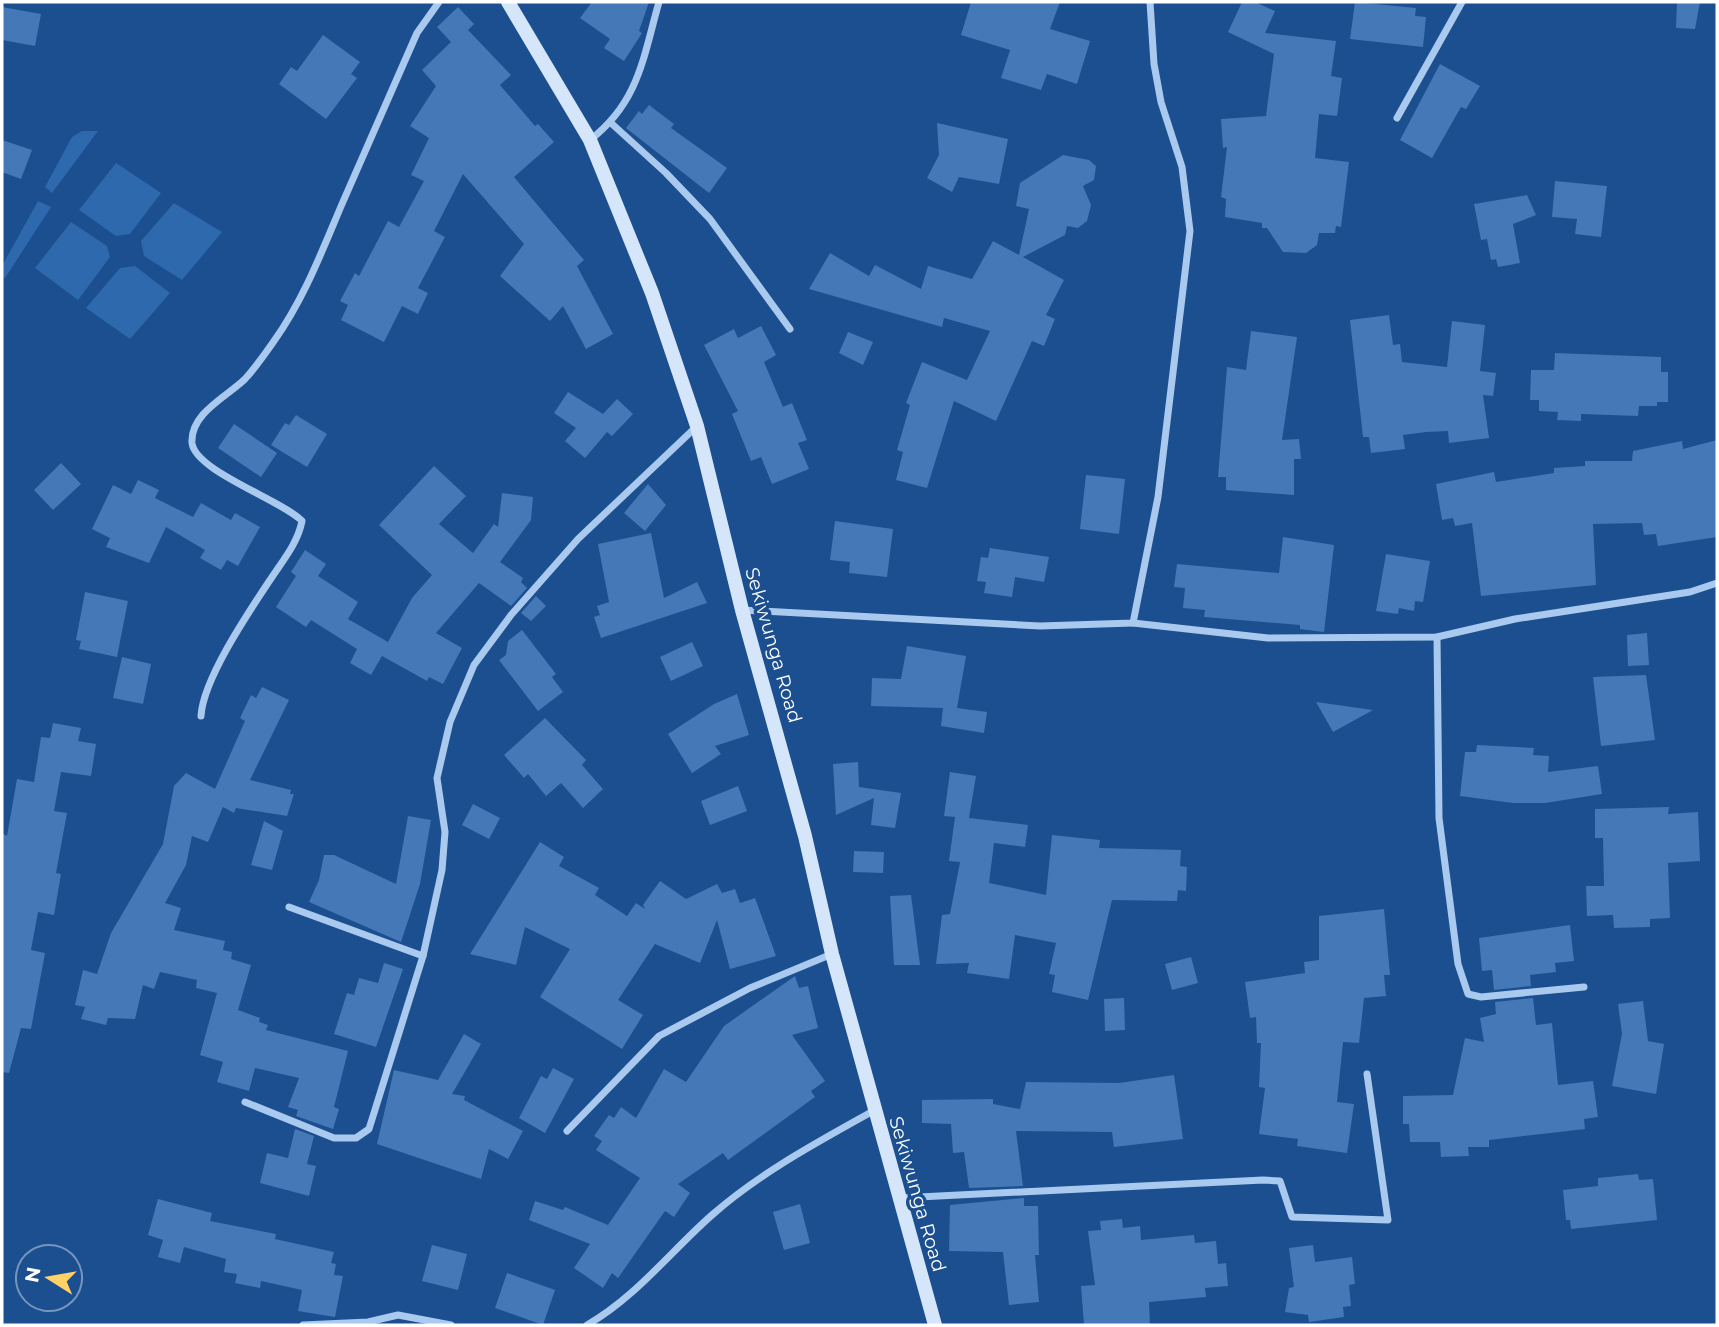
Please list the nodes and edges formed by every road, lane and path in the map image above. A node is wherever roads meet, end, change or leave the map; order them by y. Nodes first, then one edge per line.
1 (439, 2) edge
2 (508, 2) edge
3 (659, 2) edge
4 (1150, 2) edge
5 (1462, 2) edge
6 (1397, 118) dead end
7 (611, 123) junction
8 (590, 140) junction
9 (790, 329) dead end
10 (697, 426) junction
11 (1717, 583) edge
12 (742, 610) junction
13 (1133, 622) junction
14 (1437, 638) junction
15 (201, 716) dead end
16 (289, 907) dead end
17 (832, 954) junction
18 (423, 956) junction
19 (1584, 987) dead end
20 (1367, 1074) dead end
21 (245, 1102) dead end
22 (875, 1110) junction
23 (567, 1131) dead end
24 (899, 1198) junction
25 (303, 1325) edge
26 (451, 1325) edge
27 (587, 1325) edge
28 (935, 1325) edge

1 - 15 street
2 - 8 main road, Sekiwunga Road
3 - 7 street
4 - 13 street
5 - 6 street
7 - 8 street
7 - 9 street
8 - 10 main road, Sekiwunga Road
10 - 12 main road, Sekiwunga Road
10 - 18 street
11 - 14 street
12 - 13 street
12 - 17 main road, Sekiwunga Road
13 - 14 street
14 - 19 street
16 - 18 street
17 - 22 main road, Sekiwunga Road
17 - 23 street
18 - 21 street
20 - 24 street
22 - 24 main road, Sekiwunga Road
22 - 27 street
24 - 28 main road, Sekiwunga Road
25 - 26 street

